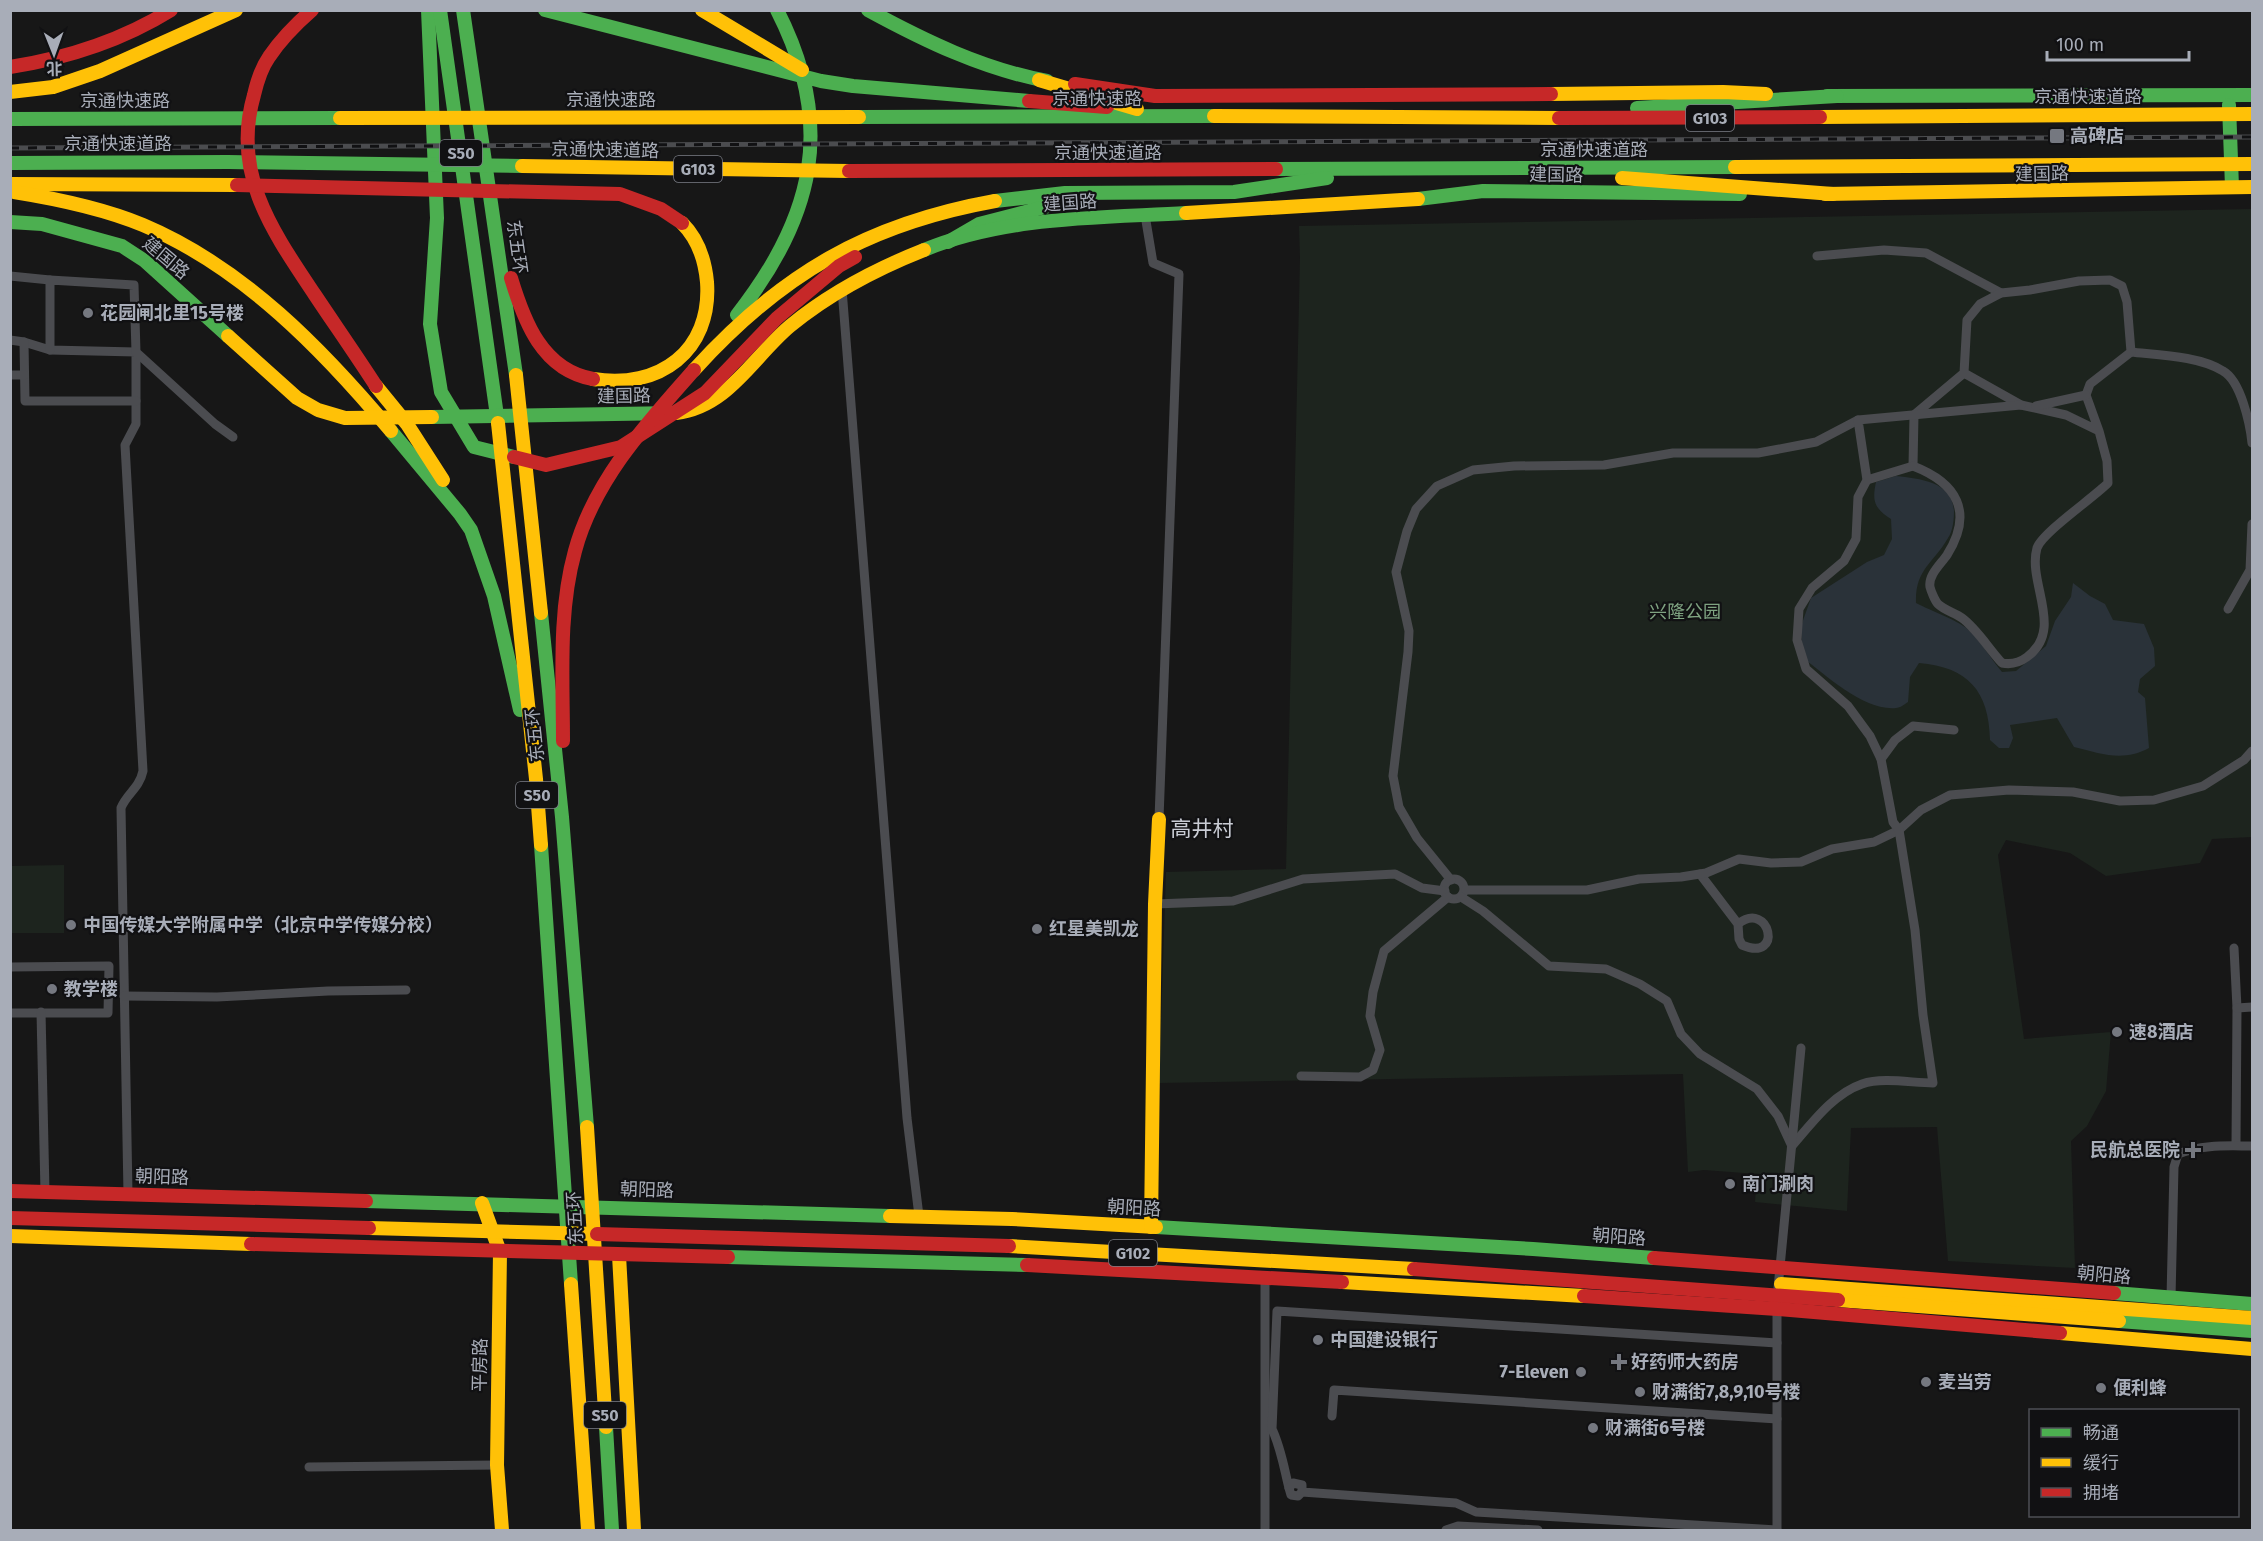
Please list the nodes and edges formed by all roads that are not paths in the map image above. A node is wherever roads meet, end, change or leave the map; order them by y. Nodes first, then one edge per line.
1 (171, 10) edge
2 (207, 10) edge
3 (236, 10) edge
4 (312, 10) edge
5 (428, 10) edge
6 (440, 10) edge
7 (462, 10) edge
8 (545, 10) edge
9 (702, 10) edge
10 (868, 10) edge
11 (779, 14) edge
12 (149, 50) junction
13 (10, 67) edge
14 (1039, 80) junction
15 (821, 81) junction
16 (10, 92) edge
17 (2229, 95) junction
18 (2253, 95) edge
19 (1837, 96) junction
20 (1137, 109) junction
21 (2253, 114) edge
22 (1212, 116) junction
23 (10, 119) edge
24 (1434, 119) junction
25 (10, 163) edge
26 (2253, 164) edge
27 (1502, 168) junction
28 (1386, 170) junction
29 (10, 184) edge
30 (2232, 187) junction
31 (2253, 187) edge
32 (10, 192) edge
33 (1103, 194) junction
34 (1833, 194) junction
35 (1144, 215) junction
36 (919, 219) junction
37 (10, 222) edge
38 (948, 242) junction
39 (1817, 256) dead end
40 (10, 276) edge
41 (50, 280) junction
42 (842, 289) junction
43 (2001, 293) junction
44 (511, 295) junction
45 (10, 340) edge
46 (24, 342) junction
47 (50, 350) junction
48 (136, 352) junction
49 (2131, 352) junction
50 (706, 356) junction
51 (1964, 374) junction
52 (10, 375) edge
53 (24, 375) junction
54 (2086, 394) junction
55 (136, 401) junction
56 (2021, 405) junction
57 (2032, 407) junction
58 (1914, 415) junction
59 (1858, 420) junction
60 (2099, 431) junction
61 (233, 436) dead end
62 (2253, 443) edge
63 (1912, 466) junction
64 (1867, 480) junction
65 (2253, 524) edge
66 (470, 528) junction
67 (2228, 609) dead end
68 (1954, 730) dead end
69 (2253, 752) edge
70 (1881, 759) junction
71 (536, 779) junction
72 (562, 817) junction
73 (1159, 819) joint
74 (1899, 830) junction
75 (1700, 874) junction
76 (1450, 880) junction
77 (1446, 894) junction
78 (1463, 894) junction
79 (1155, 904) junction
80 (1738, 924) dead end
81 (2234, 948) dead end
82 (10, 967) edge
83 (406, 990) dead end
84 (124, 996) junction
85 (2253, 1007) edge
86 (2237, 1008) junction
87 (41, 1012) junction
88 (10, 1013) edge
89 (1801, 1048) dead end
90 (1301, 1076) dead end
91 (2236, 1144) junction
92 (1792, 1146) junction
93 (2253, 1146) edge
94 (10, 1191) edge
95 (45, 1192) junction
96 (128, 1194) junction
97 (482, 1203) junction
98 (10, 1208) edge
99 (919, 1216) junction
100 (10, 1218) edge
101 (489, 1227) junction
102 (1151, 1227) junction
103 (10, 1236) edge
104 (500, 1252) junction
105 (619, 1255) junction
106 (1780, 1267) junction
107 (1265, 1278) junction
108 (1778, 1296) junction
109 (2171, 1298) junction
110 (2253, 1304) edge
111 (2253, 1318) edge
112 (2253, 1331) edge
113 (1777, 1343) junction
114 (2253, 1349) edge
115 (1332, 1416) dead end
116 (1777, 1419) junction
117 (497, 1465) junction
118 (309, 1467) dead end
119 (502, 1530) edge
120 (588, 1530) edge
121 (612, 1530) edge
122 (634, 1530) edge
123 (1265, 1530) edge
124 (1446, 1530) edge
125 (1538, 1530) edge
126 (1777, 1530) edge

1 - 13 main road
2 - 12 main road
3 - 12 main road
4 - 66 main road
5 - 36 main road
6 - 71 main road, 东五环 / S50
7 - 44 main road, 东五环 / S50
8 - 15 main road
9 - 15 main road
10 - 14 main road
11 - 50 main road
12 - 16 main road
14 - 19 main road
14 - 20 main road
15 - 20 main road
17 - 18 main road
17 - 19 main road
17 - 30 main road
19 - 24 main road
20 - 22 main road
21 - 24 main road, 京通快速道路 / G103
22 - 23 main road, 京通快速路 / G103
22 - 24 main road, 京通快速道路 / G103
25 - 28 main road, 京通快速道路 / G103
26 - 27 main road, 京通快速道路 / G103
27 - 28 main road, 京通快速道路 / G103
27 - 34 main road
28 - 33 main road
29 - 44 main road
30 - 31 main road, 建国路
30 - 34 main road, 建国路
32 - 66 main road
33 - 36 main road
33 - 38 main road
34 - 35 main road, 建国路
35 - 38 main road, 建国路
35 - 73 street
36 - 50 main road
37 - 42 main road, 建国路
38 - 42 main road, 建国路
39 - 43 street
40 - 41 street
41 - 47 street
41 - 48 street
42 - 99 street
43 - 49 street
43 - 51 street
44 - 72 main road, 东五环 / S50
45 - 46 street
46 - 47 street
46 - 53 street
47 - 48 street
48 - 55 street
48 - 61 street
49 - 54 street
49 - 62 street
50 - 72 main road
51 - 56 street
51 - 58 street
52 - 53 street
53 - 55 street
54 - 57 street
54 - 60 street
55 - 84 street
56 - 57 street
56 - 58 street
57 - 60 street
58 - 59 street
58 - 63 street
59 - 64 street
59 - 76 street
60 - 63 street
63 - 64 street
64 - 70 street
65 - 67 street
66 - 71 main road
68 - 70 street
69 - 74 street
70 - 74 street
71 - 120 main road, 东五环 / S50
72 - 121 main road, 东五环 / S50
73 - 79 main road
74 - 75 street
74 - 92 street
75 - 78 street
75 - 80 street
76 - 77 street
76 - 78 street
77 - 78 street
77 - 79 street
77 - 90 street
78 - 92 street
79 - 102 main road
81 - 86 street
82 - 87 street
83 - 84 street
84 - 96 street
85 - 86 street
86 - 91 street
87 - 88 street
87 - 95 street
89 - 92 street
91 - 93 street
91 - 109 street
92 - 106 street
94 - 95 main road, 朝阳路
95 - 96 main road, 朝阳路
96 - 97 main road, 朝阳路
97 - 99 main road, 朝阳路
97 - 101 main road, 平房路
98 - 101 main road, 朝阳路 / G102
99 - 102 main road, 朝阳路
100 - 101 main road, 朝阳路 / G102
101 - 104 main road, 平房路
101 - 108 main road, 朝阳路 / G102
102 - 106 main road, 朝阳路
103 - 104 main road, 朝阳路
104 - 105 main road, 朝阳路
104 - 117 main road, 平房路
105 - 107 main road, 朝阳路
105 - 122 main road
106 - 108 street
106 - 109 main road, 朝阳路
107 - 108 main road, 朝阳路
107 - 123 street
108 - 111 main road, 朝阳路 / G102
108 - 112 main road, 朝阳路 / G102
108 - 113 street
108 - 114 main road, 朝阳路
109 - 110 main road, 朝阳路
113 - 116 street
113 - 126 street
115 - 116 street
116 - 126 street
117 - 118 street
117 - 119 main road, 平房路
124 - 125 street

